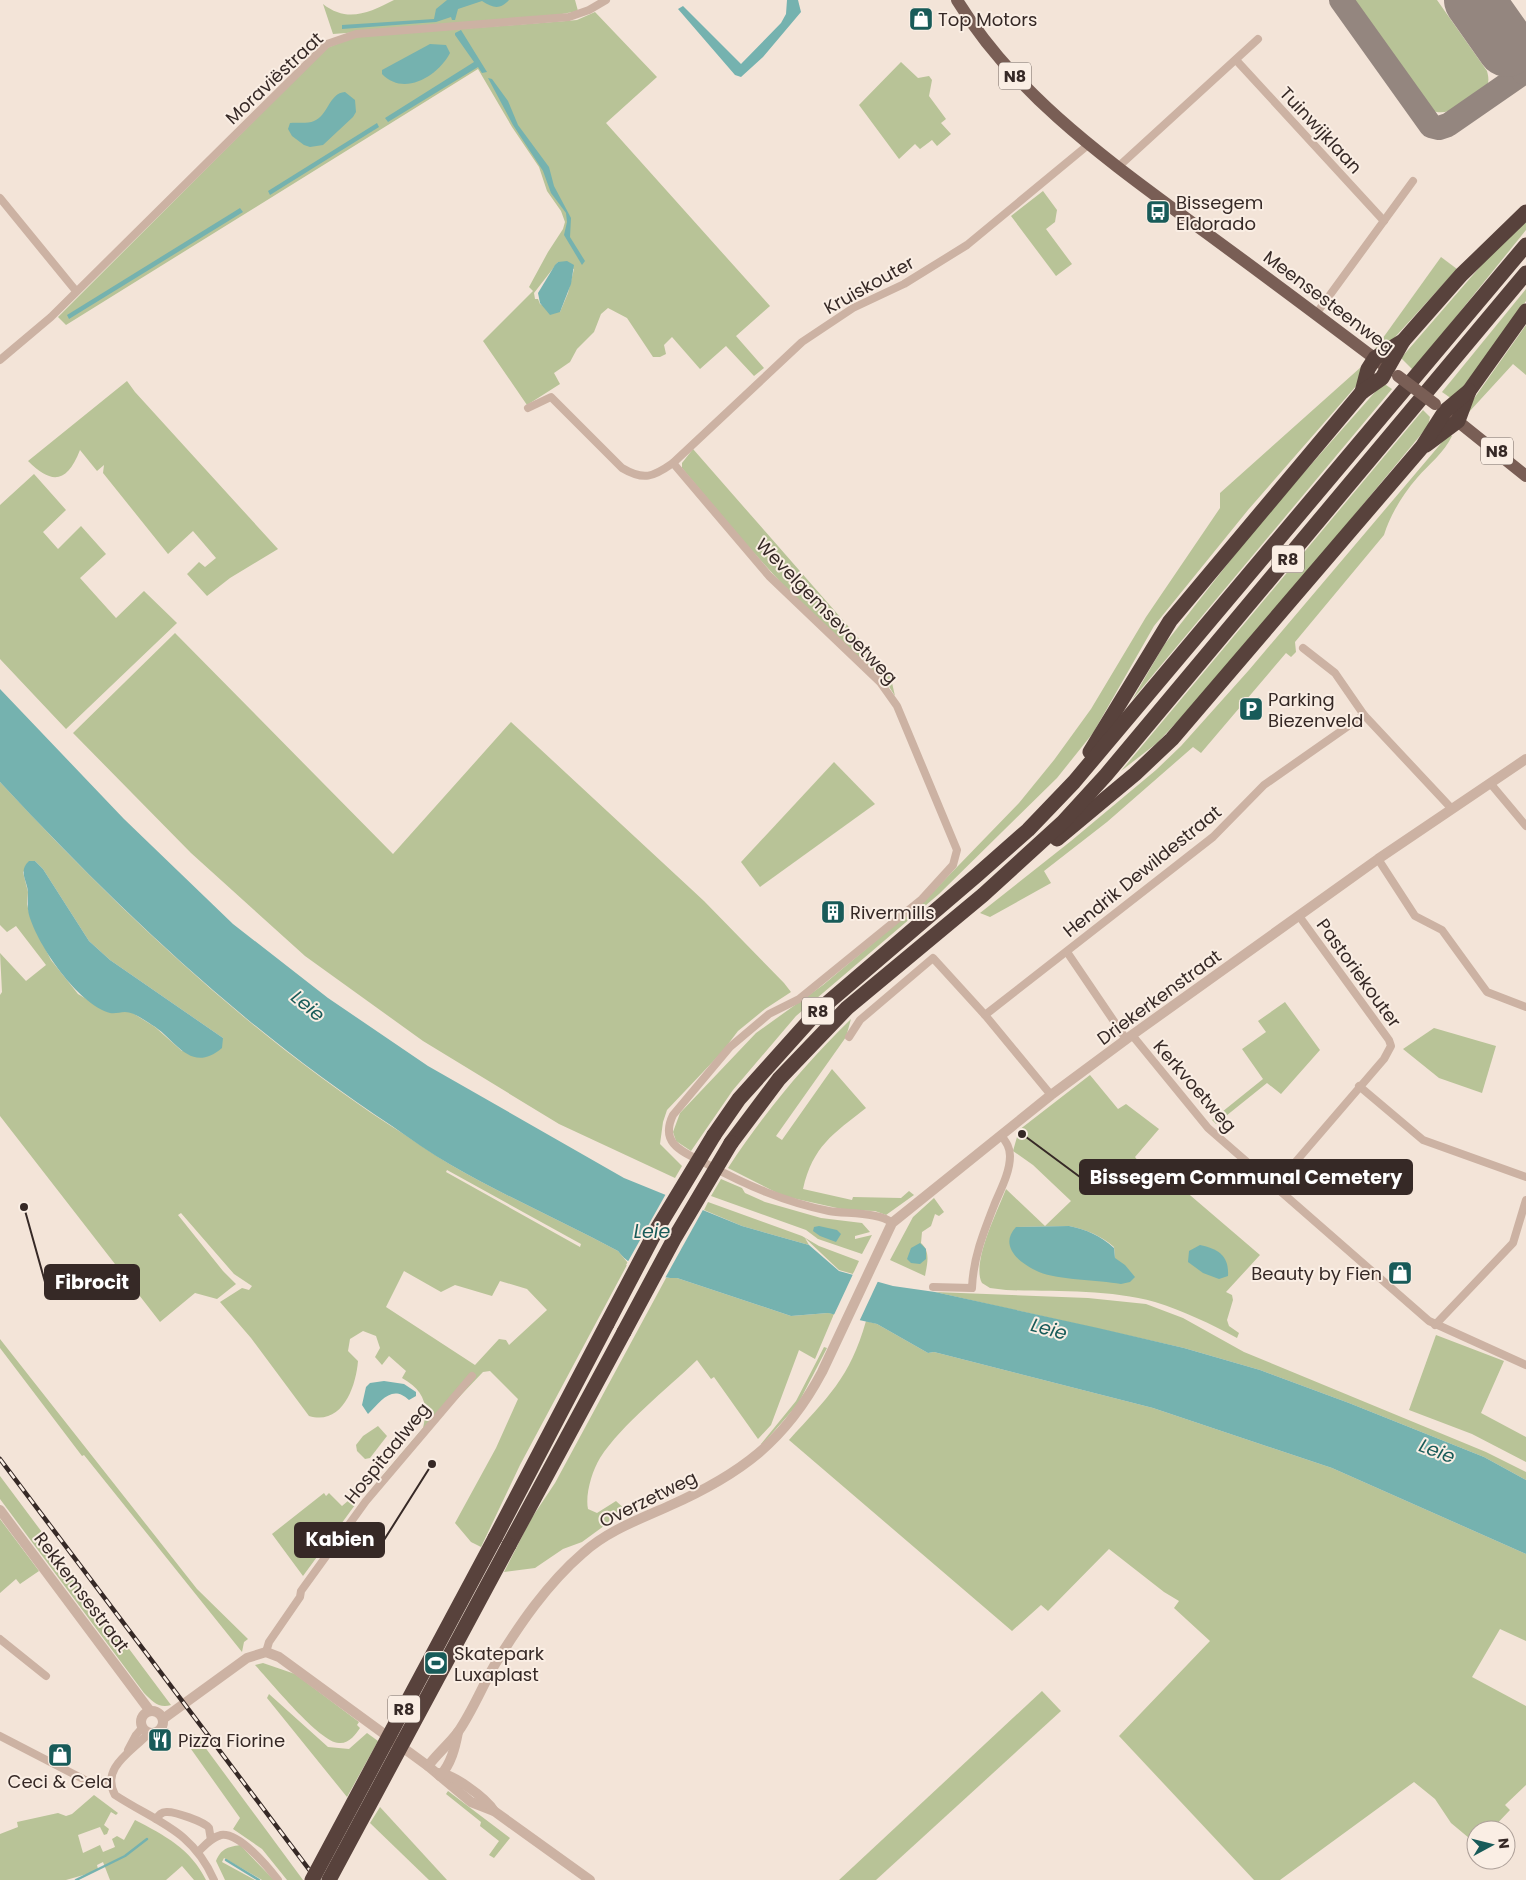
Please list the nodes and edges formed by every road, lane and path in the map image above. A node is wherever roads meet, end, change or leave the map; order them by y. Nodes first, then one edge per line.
1 (606, 0) edge
2 (958, 0) edge
3 (1258, 39) dead end
4 (1236, 60) junction
5 (1087, 143) junction
6 (1118, 167) junction
7 (1413, 181) dead end
8 (0, 198) edge
9 (1526, 212) edge
10 (1384, 221) junction
11 (1526, 245) edge
12 (1526, 273) edge
13 (76, 291) junction
14 (1526, 311) edge
15 (1316, 314) junction
16 (1403, 341) junction
17 (1375, 358) junction
18 (0, 360) edge
19 (1393, 372) junction
20 (1469, 391) junction
21 (1362, 392) junction
22 (528, 408) dead end
23 (1440, 408) junction
24 (1458, 421) junction
25 (1422, 447) junction
26 (673, 463) junction
27 (1526, 476) edge
28 (1303, 648) dead end
29 (1364, 715) junction
30 (1526, 759) edge
31 (1074, 782) junction
32 (1490, 783) junction
33 (1452, 809) junction
34 (1526, 826) edge
35 (1044, 840) junction
36 (1378, 859) junction
37 (1299, 916) junction
38 (1067, 952) junction
39 (1526, 1006) edge
40 (986, 1015) junction
41 (849, 1037) dead end
42 (1129, 1037) junction
43 (1358, 1086) junction
44 (1052, 1095) junction
45 (1001, 1135) junction
46 (1526, 1177) edge
47 (1274, 1187) junction
48 (1526, 1200) edge
49 (892, 1223) junction
50 (933, 1286) dead end
51 (855, 1302) joint
52 (1435, 1325) junction
53 (1526, 1365) edge
54 (472, 1376) dead end
55 (0, 1510) edge
56 (502, 1541) junction
57 (3, 1642) edge
58 (0, 1652) edge
59 (266, 1652) junction
60 (46, 1676) dead end
61 (147, 1713) junction
62 (163, 1719) junction
63 (146, 1731) junction
64 (458, 1731) junction
65 (0, 1736) edge
66 (437, 1772) junction
67 (111, 1781) junction
68 (156, 1819) junction
69 (211, 1840) junction
70 (199, 1851) junction
71 (214, 1880) edge
72 (278, 1880) edge
73 (312, 1880) edge
74 (329, 1880) edge
75 (590, 1880) edge

1 - 13 street, Moraviëstraat
2 - 5 main road, N8
3 - 4 street
4 - 6 street
4 - 10 street, Tuinwijklaan
5 - 6 main road, Meensesteenweg / N8
5 - 26 street, Kruiskouter
6 - 15 main road, Meensesteenweg / N8
7 - 10 street
8 - 13 street
9 - 16 highway
10 - 15 street
11 - 31 highway, R8
12 - 35 highway, R8
13 - 18 street, Moraviëstraat
14 - 20 highway
15 - 17 main road, Meensesteenweg / N8
16 - 17 highway
16 - 19 highway
17 - 19 main road, Meensesteenweg / N8
17 - 21 highway
19 - 21 highway
19 - 23 main road, Meensesteenweg / N8, bridge
20 - 23 highway
20 - 24 highway
21 - 31 highway
22 - 26 street, Kruiskouter
23 - 24 main road, Meensesteenweg / N8
23 - 25 highway
24 - 25 highway
24 - 27 main road, Meensesteenweg / N8
25 - 35 highway
26 - 49 street, Wevelgemsevoetweg
28 - 29 street
29 - 33 street
29 - 38 street, Hendrik Dewildestraat
30 - 32 street, Driekerkenstraat
31 - 56 highway, R8, bridge
32 - 33 street, Driekerkenstraat
32 - 34 street
33 - 36 street, Driekerkenstraat
35 - 56 highway, R8, bridge
36 - 37 street, Driekerkenstraat
36 - 39 street
37 - 42 street, Driekerkenstraat
37 - 43 street, Pastoriekouter
38 - 40 street, Hendrik Dewildestraat
38 - 42 street, Kerkvoetweg
40 - 41 street
40 - 44 street
42 - 44 street, Driekerkenstraat
42 - 47 street, Kerkvoetweg
43 - 46 street
43 - 47 street, Pastoriekouter
44 - 45 street, Driekerkenstraat
45 - 49 street, Driekerkenstraat
45 - 50 street
47 - 52 street, Kerkvoetweg
48 - 52 street
49 - 51 street, Driekerkenstraat
51 - 64 street, Overzetweg
52 - 53 street, Kerkvoetweg
54 - 59 street, Hospitaalweg
55 - 61 street, Rekkemsestraat
56 - 73 highway, R8, bridge
56 - 74 highway, R8, bridge
57 - 58 street
57 - 60 street
59 - 62 street
59 - 66 street
61 - 62 street
61 - 63 street
62 - 63 street
63 - 67 street
64 - 66 street, Overzetweg
64 - 66 street, Overzetweg
65 - 67 street
66 - 75 street
67 - 68 street
68 - 69 street
68 - 70 street
69 - 70 street
69 - 72 street
70 - 71 street

